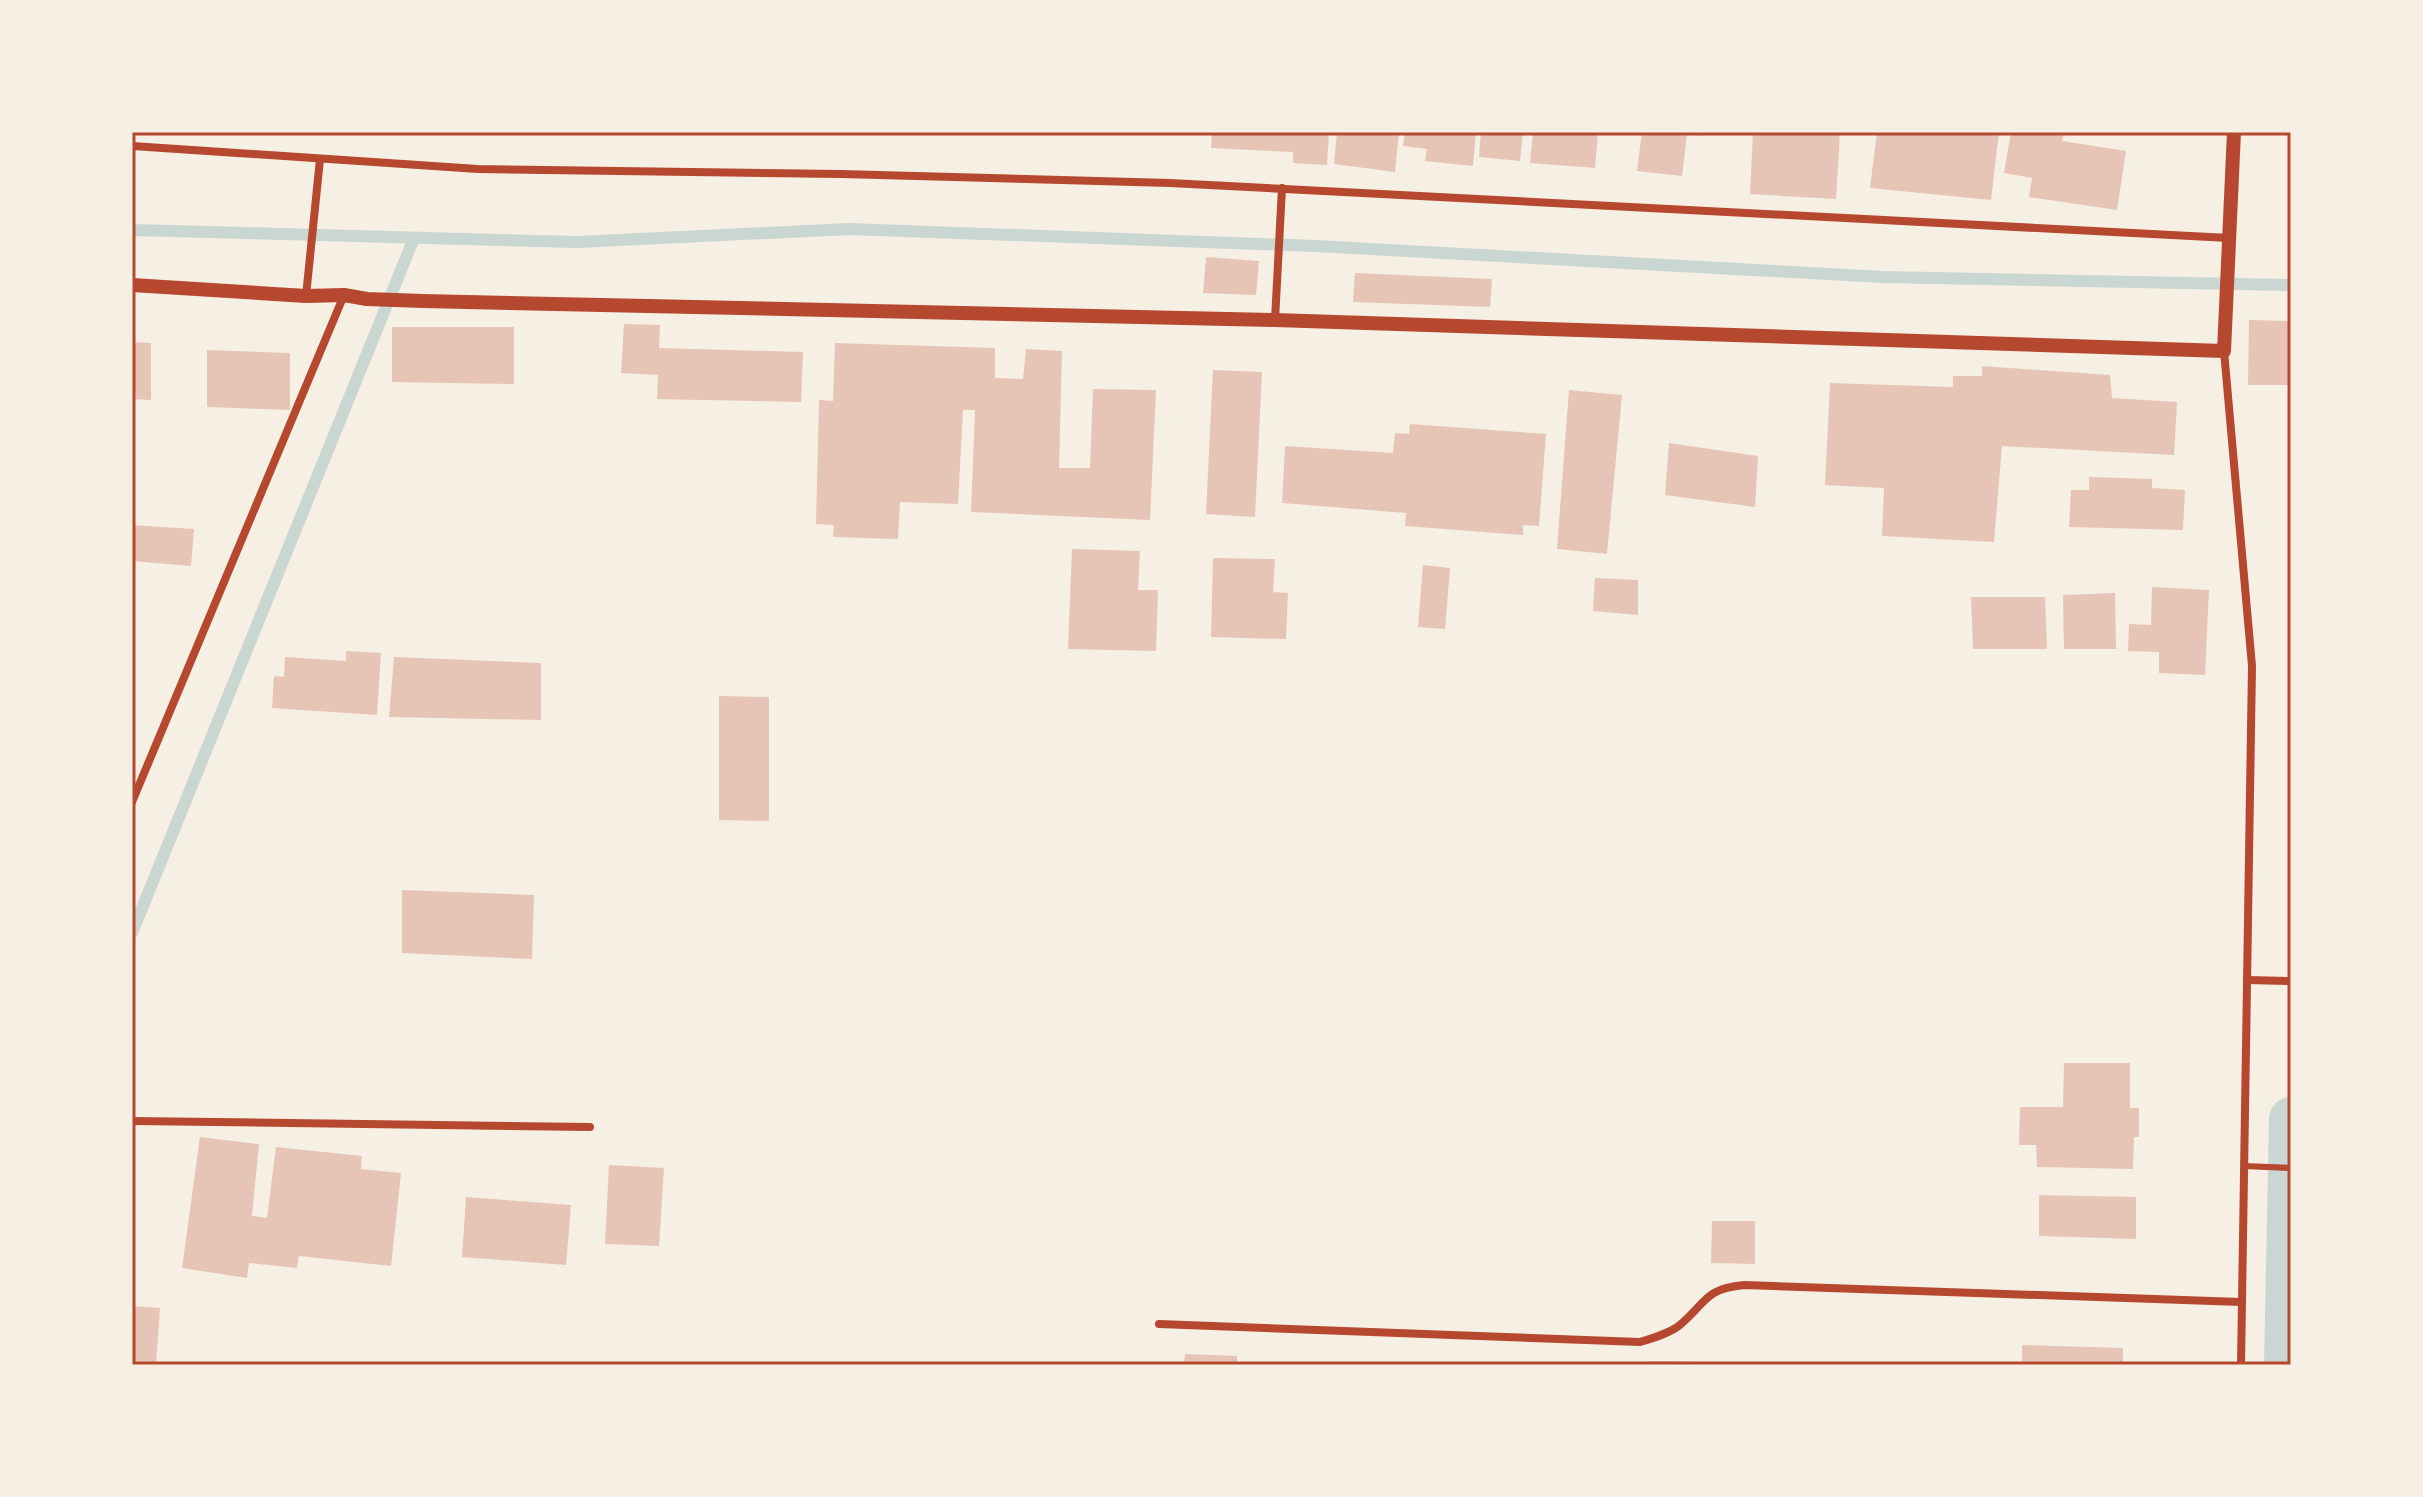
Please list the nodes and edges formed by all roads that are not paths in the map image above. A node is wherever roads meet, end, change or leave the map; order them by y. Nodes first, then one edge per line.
1 (2234, 132) edge
2 (132, 146) edge
3 (320, 159) junction
4 (1282, 188) junction
5 (2229, 244) junction
6 (132, 285) edge
7 (344, 295) junction
8 (306, 296) junction
9 (1275, 320) junction
10 (2224, 351) junction
11 (132, 802) edge
12 (2247, 980) junction
13 (2291, 981) edge
14 (132, 1121) edge
15 (590, 1127) dead end
16 (2244, 1166) junction
17 (2291, 1168) edge
18 (2241, 1302) junction
19 (1159, 1324) dead end
20 (2241, 1365) edge

1 - 5 street
2 - 3 street
3 - 4 street
3 - 8 street
4 - 5 street
4 - 9 street
5 - 10 street
6 - 8 street
7 - 8 street
7 - 9 street
7 - 11 street
9 - 10 street
10 - 12 street
12 - 13 street
12 - 16 street
14 - 15 street
16 - 17 lane
16 - 18 street
18 - 19 street
18 - 20 street

